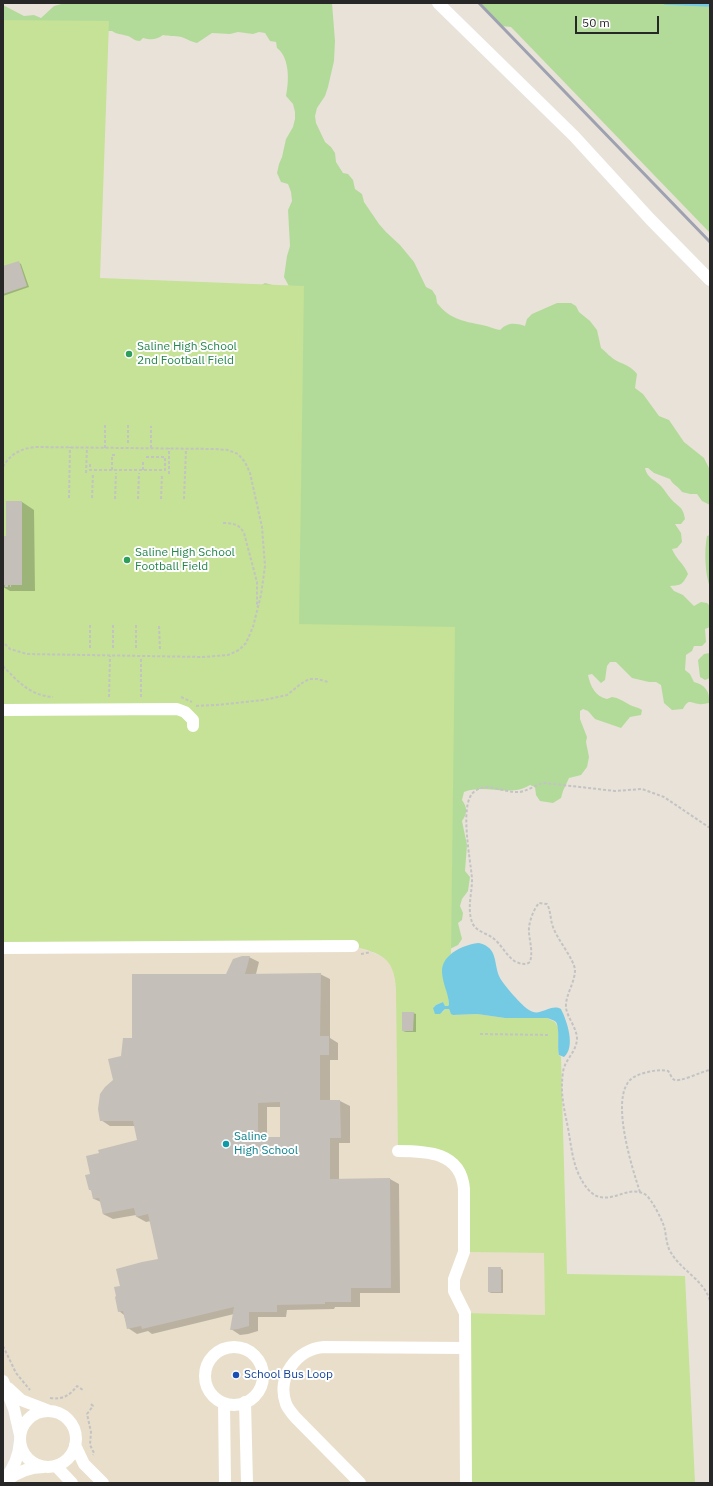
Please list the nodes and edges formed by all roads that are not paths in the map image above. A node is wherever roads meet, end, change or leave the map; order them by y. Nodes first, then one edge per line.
1 (438, 3) edge
2 (710, 280) edge
3 (3, 710) edge
4 (193, 726) dead end
5 (3, 948) edge
6 (355, 950) road end
7 (398, 1151) dead end
8 (465, 1348) junction
9 (4, 1382) edge
10 (245, 1402) junction
11 (224, 1403) junction
12 (47, 1410) junction
13 (20, 1438) junction
14 (75, 1445) junction
15 (52, 1466) junction
16 (3, 1483) edge
17 (72, 1483) edge
18 (103, 1483) edge
19 (225, 1483) edge
20 (247, 1483) edge
21 (360, 1483) edge
22 (466, 1483) edge

1 - 2 street
3 - 4 street
5 - 6 street
7 - 8 street
8 - 21 street
8 - 22 street
9 - 12 street
9 - 13 street
10 - 11 street
10 - 11 street
10 - 20 street
11 - 19 street
12 - 13 street
12 - 14 street
13 - 15 street
13 - 16 street
14 - 15 street
14 - 18 street
15 - 16 street
15 - 17 street

